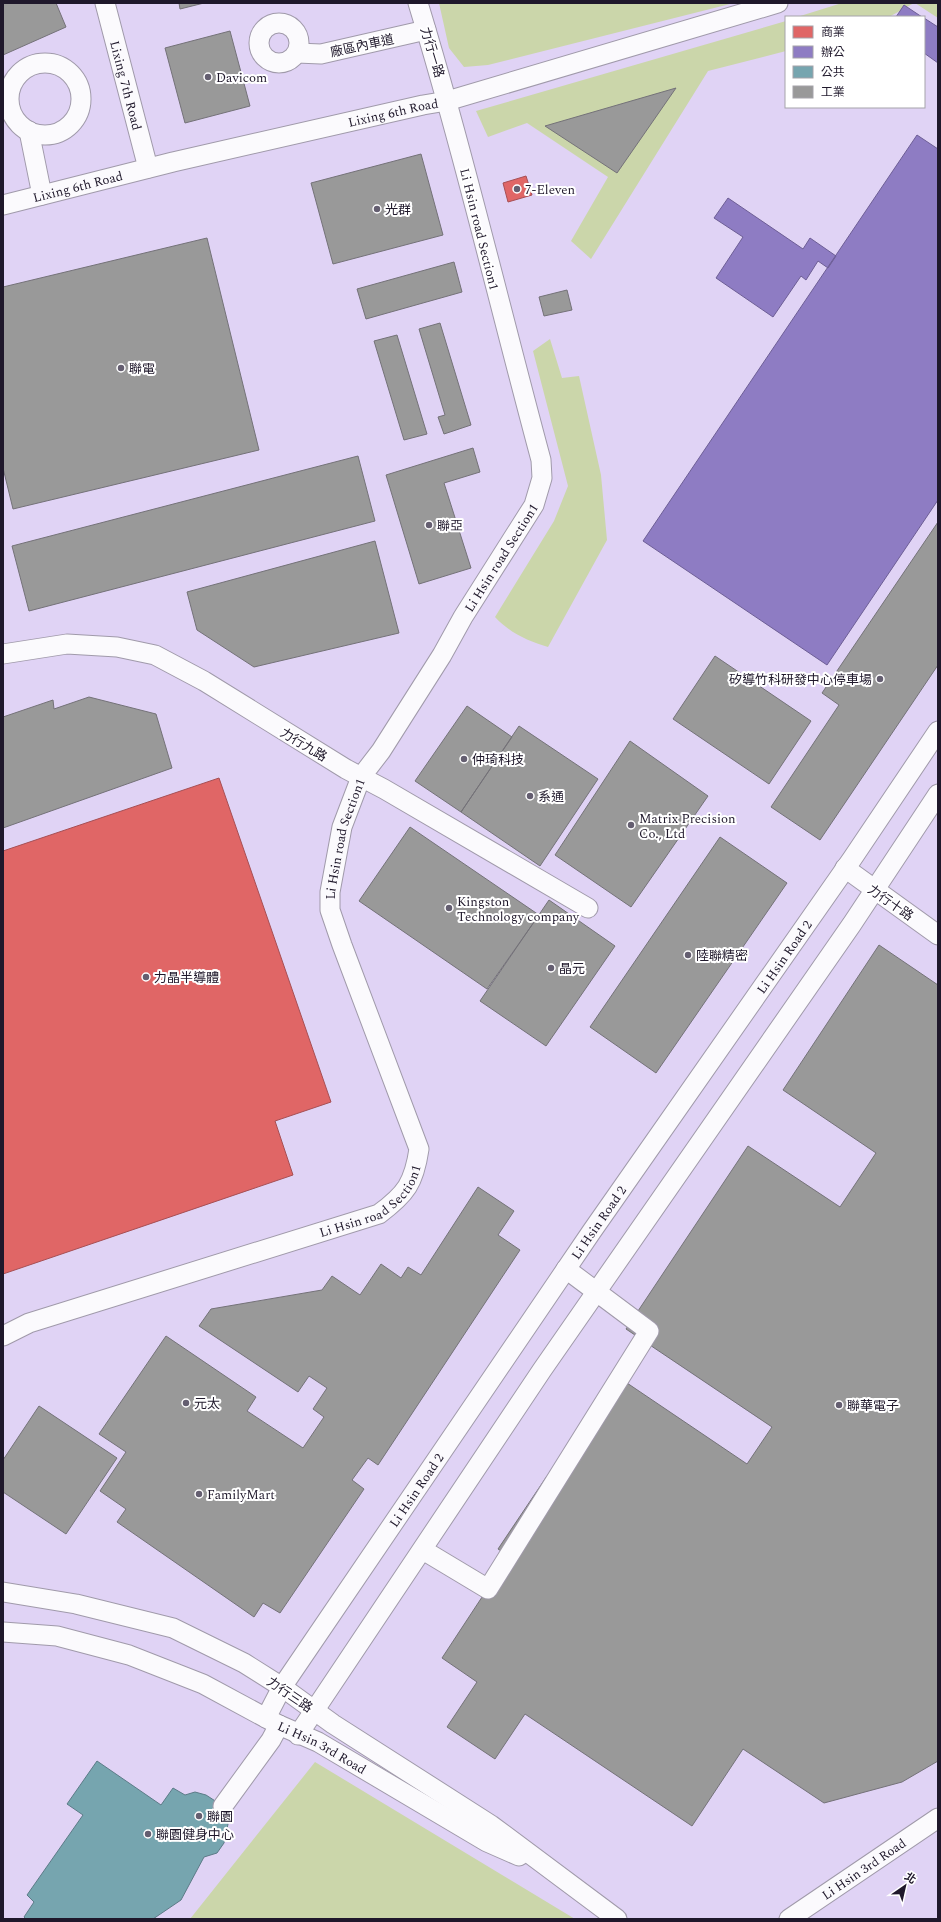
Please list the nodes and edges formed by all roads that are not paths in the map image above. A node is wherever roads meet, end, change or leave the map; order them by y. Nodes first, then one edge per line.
1 (106, 3) edge
2 (418, 3) edge
3 (778, 3) edge
4 (426, 30) junction
5 (297, 53) dead end
6 (446, 101) junction
7 (29, 131) dead end
8 (148, 168) junction
9 (42, 195) junction
10 (3, 205) edge
11 (3, 654) edge
12 (938, 731) edge
13 (361, 777) junction
14 (938, 794) edge
15 (845, 868) junction
16 (874, 890) junction
17 (588, 908) dead end
18 (938, 935) edge
19 (566, 1269) junction
20 (597, 1291) junction
21 (3, 1336) edge
22 (423, 1550) junction
23 (3, 1592) edge
24 (3, 1632) edge
25 (282, 1687) junction
26 (315, 1710) junction
27 (272, 1721) junction
28 (298, 1734) junction
29 (223, 1806) dead end
30 (937, 1822) edge
31 (546, 1868) junction
32 (617, 1919) edge
33 (789, 1919) edge

1 - 8 street, Lixing 7th Road
2 - 4 street, 力行一路
3 - 6 street, Lixing 6th Road
4 - 5 street, 廠區內車道
4 - 6 street, 力行一路
6 - 8 street, Lixing 6th Road
6 - 13 street, Li Hsin road Section1
7 - 9 street
8 - 9 street, Lixing 6th Road
9 - 10 street, Lixing 6th Road
11 - 13 street, 力行九路
12 - 15 street, Li Hsin Road 2
13 - 17 street, 力行九路
13 - 21 street, Li Hsin road Section1
14 - 16 street
15 - 16 street, 力行十路
15 - 19 street, Li Hsin Road 2
16 - 18 street, 力行十路
16 - 20 street
19 - 20 street
19 - 25 street, Li Hsin Road 2
20 - 22 street
20 - 22 street
22 - 26 street
23 - 25 street, 力行三路
24 - 27 street, Li Hsin 3rd Road
25 - 26 street, 力行三路
25 - 27 street, Li Hsin Road 2
26 - 28 street
26 - 31 street, 力行三路
27 - 28 street, Li Hsin 3rd Road
27 - 29 street, Li Hsin Road 2
28 - 31 street, Li Hsin 3rd Road
30 - 33 street, Li Hsin 3rd Road
31 - 32 street, Li Hsin 3rd Road

